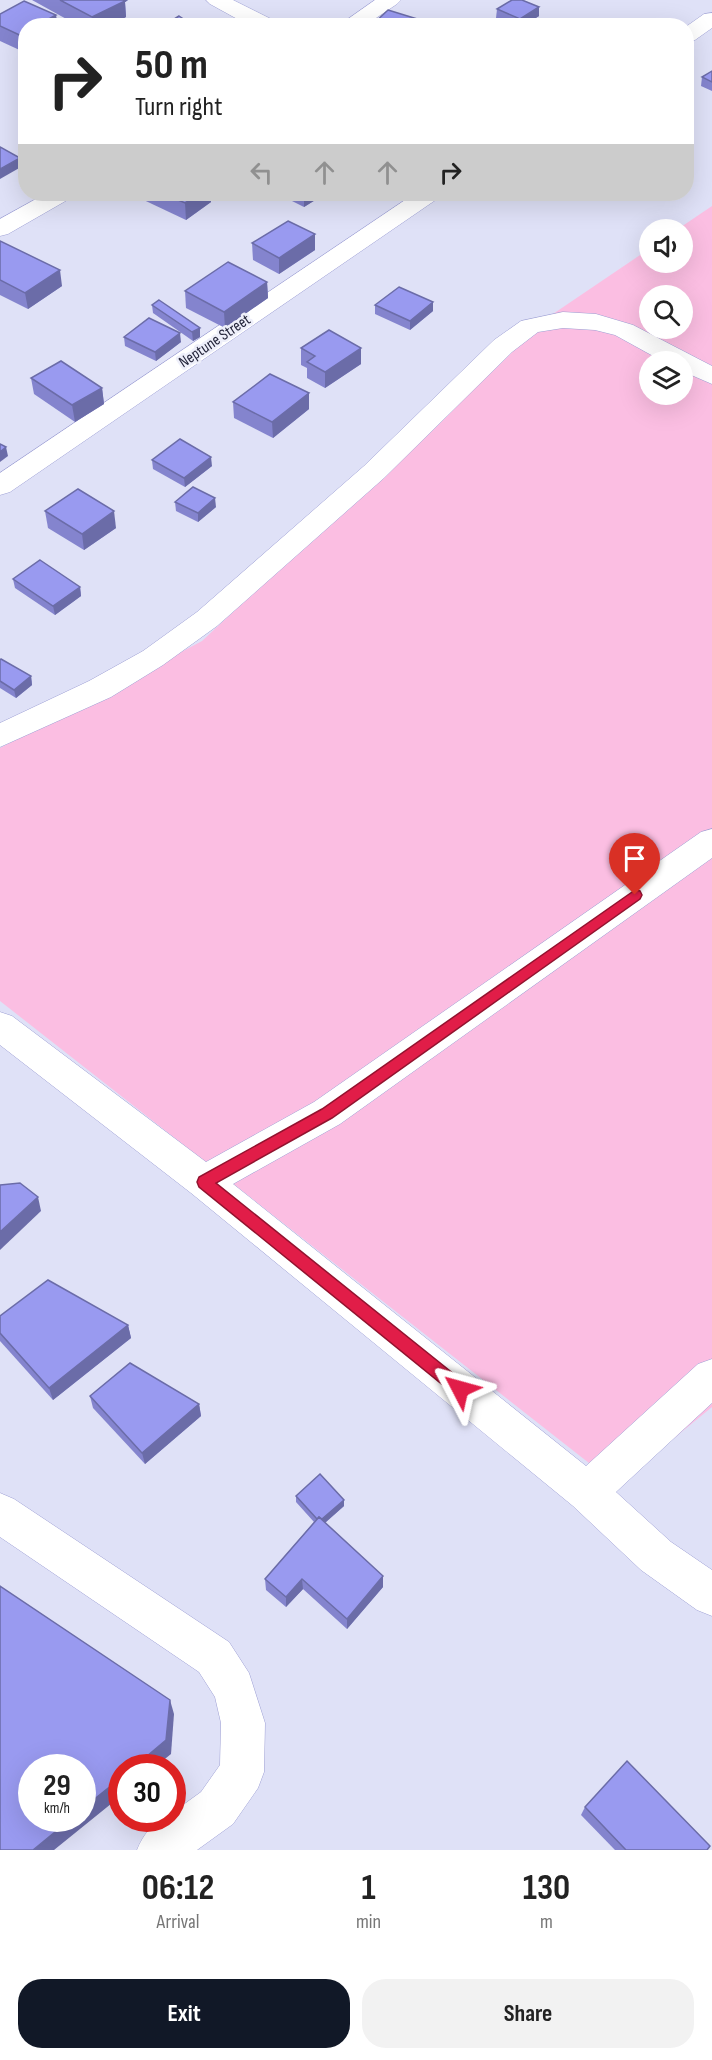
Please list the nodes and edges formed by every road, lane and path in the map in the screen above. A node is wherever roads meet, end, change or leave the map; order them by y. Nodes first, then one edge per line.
1 (217, 0) edge
2 (390, 0) edge
3 (252, 18) edge
4 (361, 18) edge
5 (49, 201) edge
6 (419, 201) edge
7 (0, 229) edge
8 (712, 376) edge
9 (0, 486) edge
10 (0, 736) edge
11 (712, 841) edge
12 (0, 1026) edge
13 (204, 1182) junction
14 (712, 1377) edge
15 (587, 1492) junction
16 (0, 1513) edge
17 (712, 1595) edge
18 (159, 1850) edge

1 - 3 street
2 - 4 street
5 - 7 street
6 - 9 street, Neptune Street
8 - 10 street
11 - 13 street
12 - 13 street
13 - 15 street
14 - 15 street
15 - 17 street
16 - 18 street

